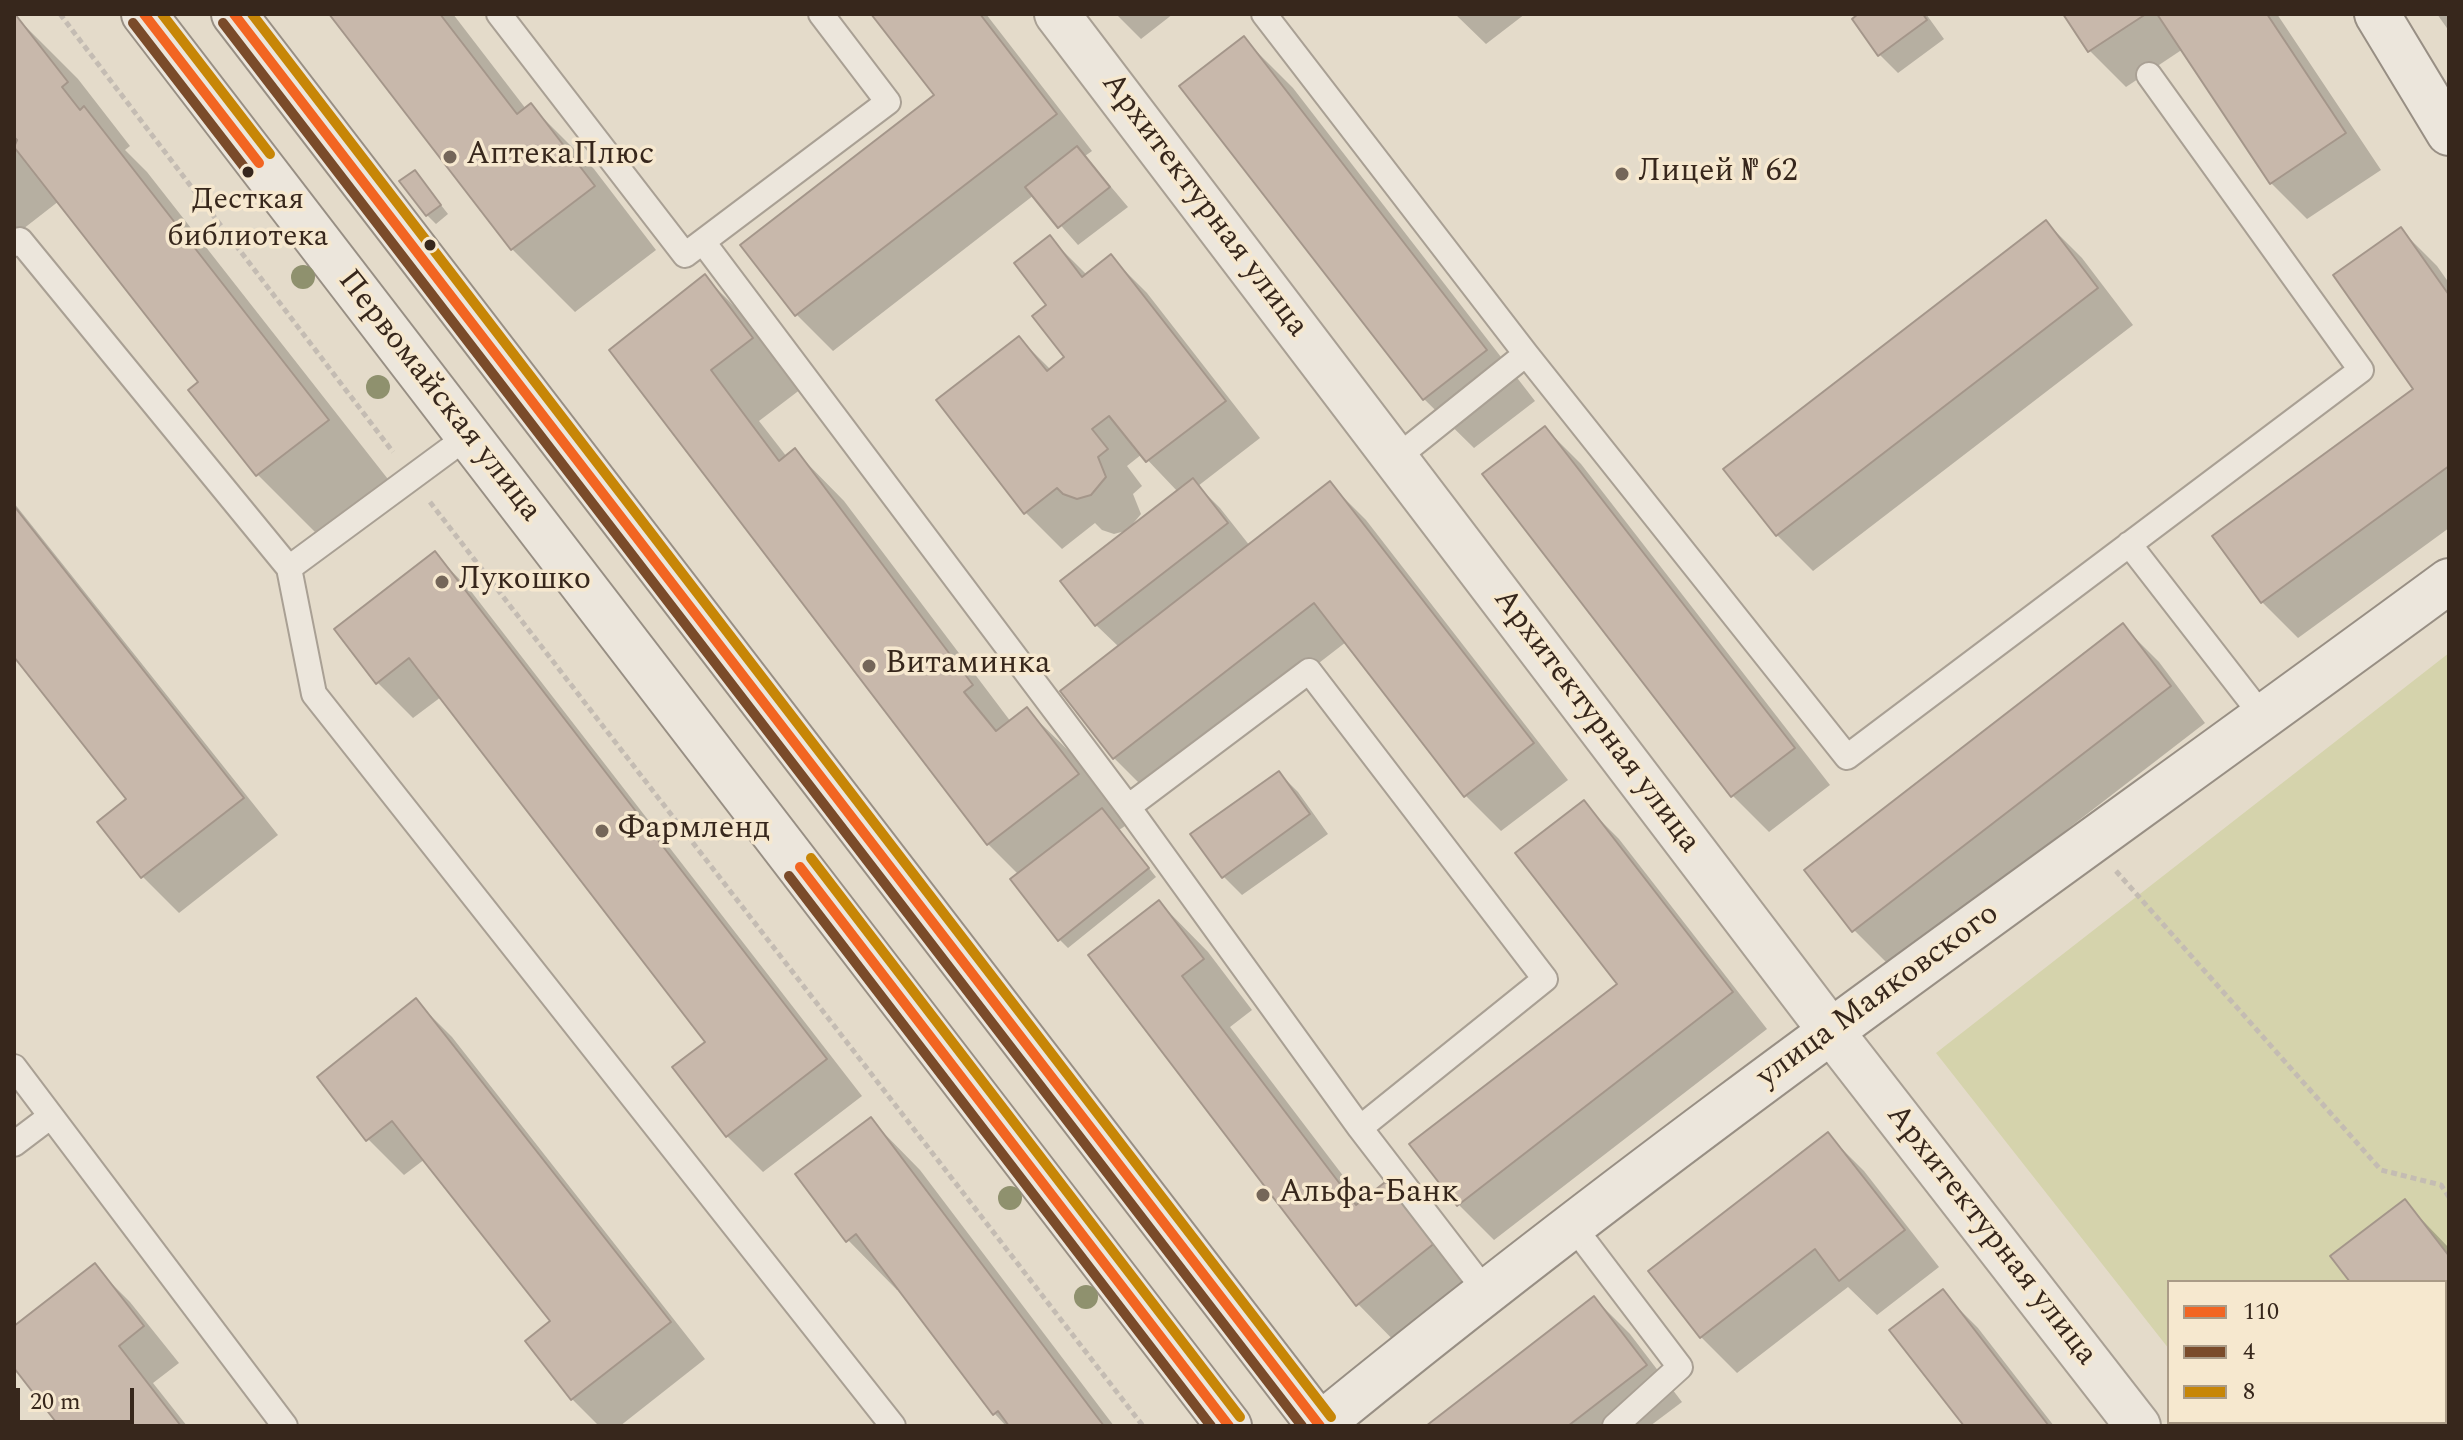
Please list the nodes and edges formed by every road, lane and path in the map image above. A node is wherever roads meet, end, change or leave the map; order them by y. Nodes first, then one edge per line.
1 (60, 14) edge
2 (144, 14) edge
3 (234, 14) edge
4 (499, 14) edge
5 (821, 14) edge
6 (1057, 14) edge
7 (1264, 14) edge
8 (2377, 14) edge
9 (2149, 75) dead end
10 (2449, 133) edge
11 (703, 242) junction
12 (14, 244) edge
13 (1526, 354) junction
14 (468, 436) junction
15 (1395, 459) junction
16 (412, 478) junction
17 (2129, 544) junction
18 (289, 568) junction
19 (2449, 581) edge
20 (2264, 718) junction
21 (1128, 807) junction
22 (2090, 843) junction
23 (1830, 1030) junction
24 (14, 1067) edge
25 (51, 1116) junction
26 (1360, 1128) junction
27 (14, 1144) edge
28 (2449, 1197) edge
29 (1573, 1226) junction
30 (1487, 1293) junction
31 (285, 1426) edge
32 (893, 1426) edge
33 (1143, 1426) edge
34 (1229, 1426) edge
35 (1320, 1426) edge
36 (1615, 1426) edge
37 (2138, 1426) edge

1 - 16 path
2 - 14 main road, Первомайская улица
3 - 35 main road
4 - 11 lane
5 - 11 lane
6 - 15 main road, Архитектурная улица
7 - 13 lane
8 - 10 main road
9 - 17 lane
11 - 21 lane
12 - 18 lane
13 - 15 lane
13 - 17 lane
14 - 16 lane
14 - 34 main road, Первомайская улица
15 - 23 main road, Архитектурная улица
16 - 18 lane
16 - 33 path
17 - 20 lane
18 - 32 lane
19 - 20 main road, улица Маяковского
20 - 22 main road, улица Маяковского
21 - 26 lane
21 - 26 lane
22 - 23 main road, улица Маяковского
22 - 28 path
23 - 29 main road, улица Маяковского
23 - 37 main road, Архитектурная улица
24 - 25 lane
25 - 27 lane
25 - 31 lane
26 - 30 lane
29 - 30 main road, улица Маяковского
29 - 36 lane
30 - 35 main road, улица Маяковского

